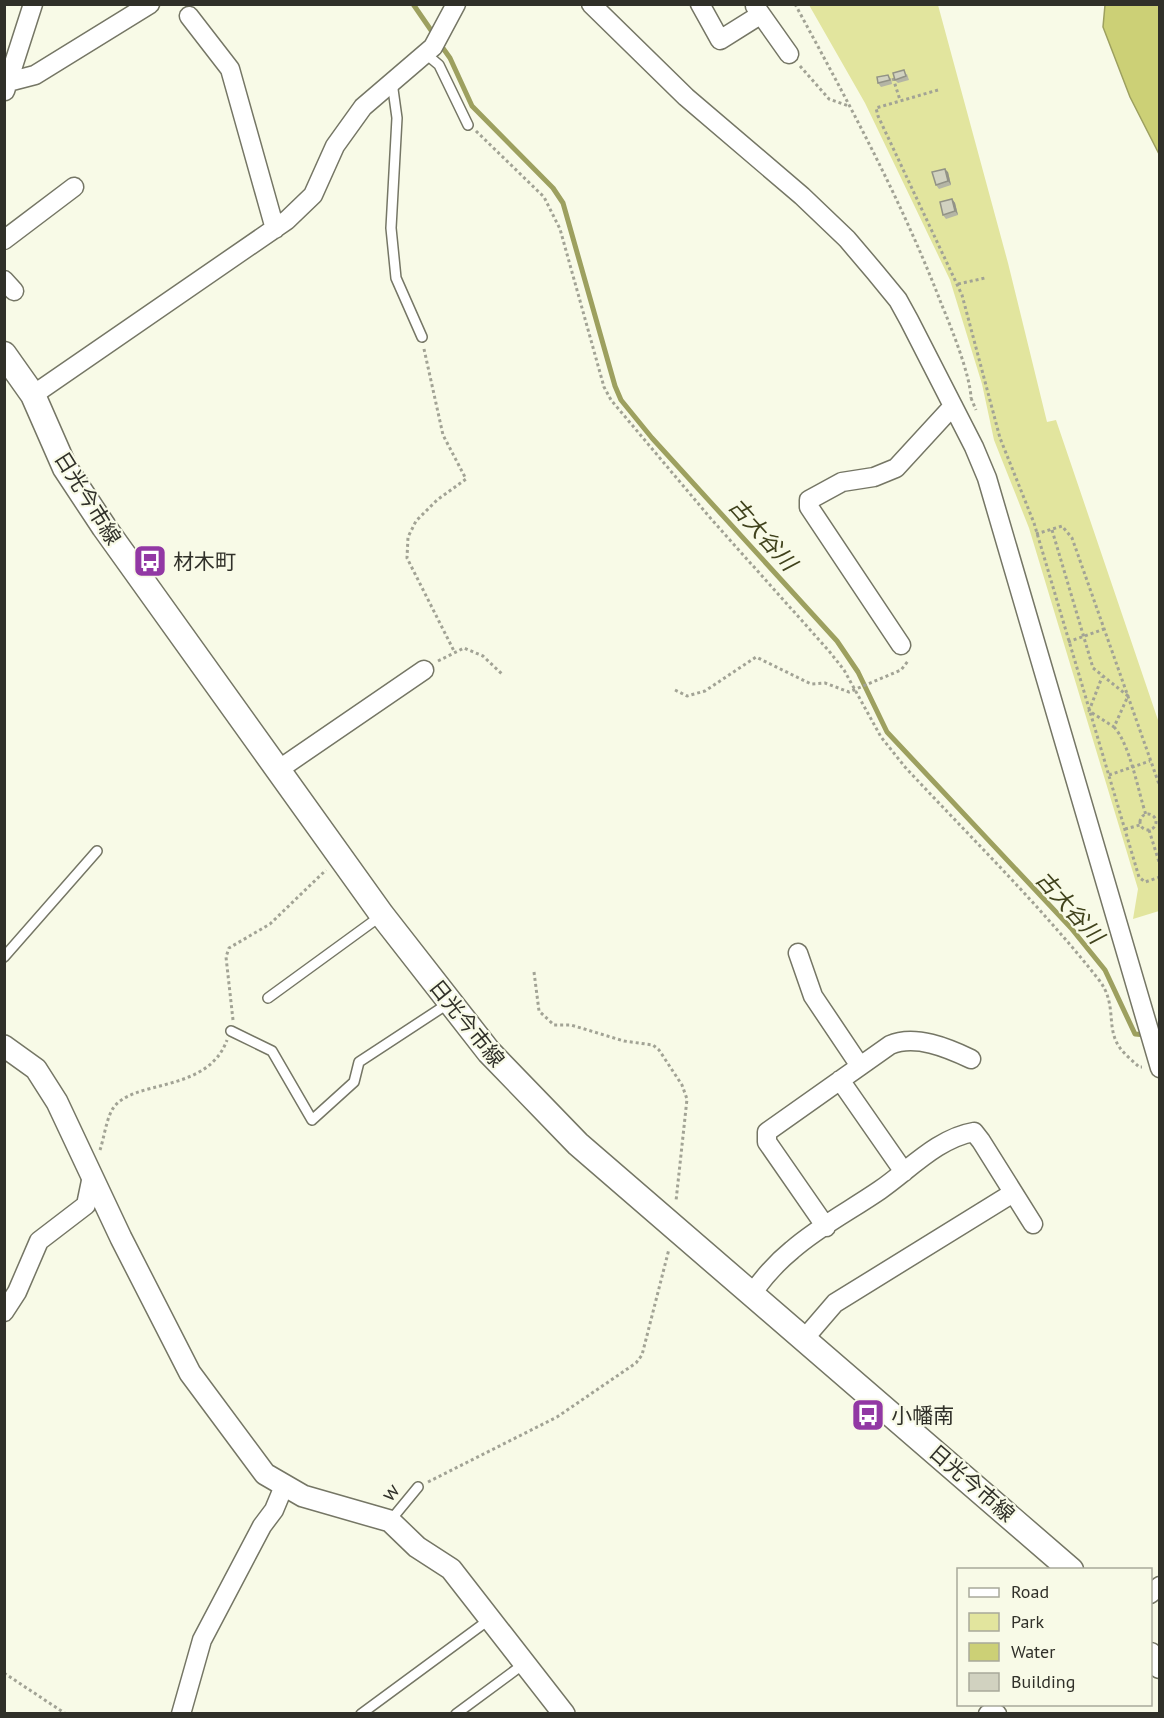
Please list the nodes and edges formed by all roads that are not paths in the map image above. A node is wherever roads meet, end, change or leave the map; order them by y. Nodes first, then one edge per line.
1 (33, 4) edge
2 (150, 4) edge
3 (456, 4) edge
4 (591, 4) edge
5 (700, 4) edge
6 (757, 10) edge
7 (189, 16) dead end
8 (434, 44) junction
9 (789, 54) road end
10 (391, 81) junction
11 (6, 87) edge
12 (468, 125) road end
13 (74, 187) dead end
14 (275, 228) junction
15 (4, 240) edge
16 (422, 337) road end
17 (4, 354) edge
18 (33, 395) junction
19 (952, 406) junction
20 (901, 645) road end
21 (424, 670) road end
22 (278, 770) junction
23 (97, 851) dead end
24 (382, 915) junction
25 (798, 953) dead end
26 (4, 957) edge
27 (268, 998) dead end
28 (449, 1003) junction
29 (231, 1031) road end
30 (4, 1046) edge
31 (971, 1059) dead end
32 (1158, 1061) edge
33 (860, 1066) junction
34 (840, 1080) junction
35 (904, 1172) junction
36 (92, 1176) junction
37 (1013, 1193) junction
38 (1033, 1224) dead end
39 (826, 1227) junction
40 (751, 1294) junction
41 (4, 1312) edge
42 (804, 1339) junction
43 (284, 1486) junction
44 (418, 1487) road end
45 (390, 1521) junction
46 (1070, 1568) edge
47 (490, 1619) junction
48 (525, 1663) junction
49 (180, 1713) edge
50 (360, 1713) edge
51 (456, 1713) edge
52 (564, 1713) edge
53 (988, 1713) edge
54 (997, 1713) edge

1 - 11 street
2 - 11 street
3 - 8 street
4 - 19 street
5 - 6 street
6 - 9 street
7 - 14 street
8 - 10 street
8 - 12 lane
10 - 14 street
10 - 16 lane
13 - 15 street
14 - 18 street
17 - 18 main road, 日光今市線
18 - 22 main road, 日光今市線
19 - 20 street
19 - 32 street
21 - 22 street
22 - 24 main road, 日光今市線
23 - 26 lane
24 - 27 lane
24 - 28 main road, 日光今市線
25 - 33 street
28 - 29 lane
28 - 40 main road, 日光今市線
30 - 36 street
31 - 33 street
33 - 34 street
34 - 35 street
34 - 39 street
35 - 37 street
35 - 39 street
36 - 41 street
36 - 43 street
37 - 38 street
37 - 42 street
39 - 40 street
40 - 42 main road, 日光今市線
42 - 46 main road, 日光今市線
43 - 45 street
43 - 49 street
44 - 45 lane, w
45 - 47 street
47 - 48 street
47 - 50 lane
48 - 51 lane
48 - 52 street
53 - 54 street

